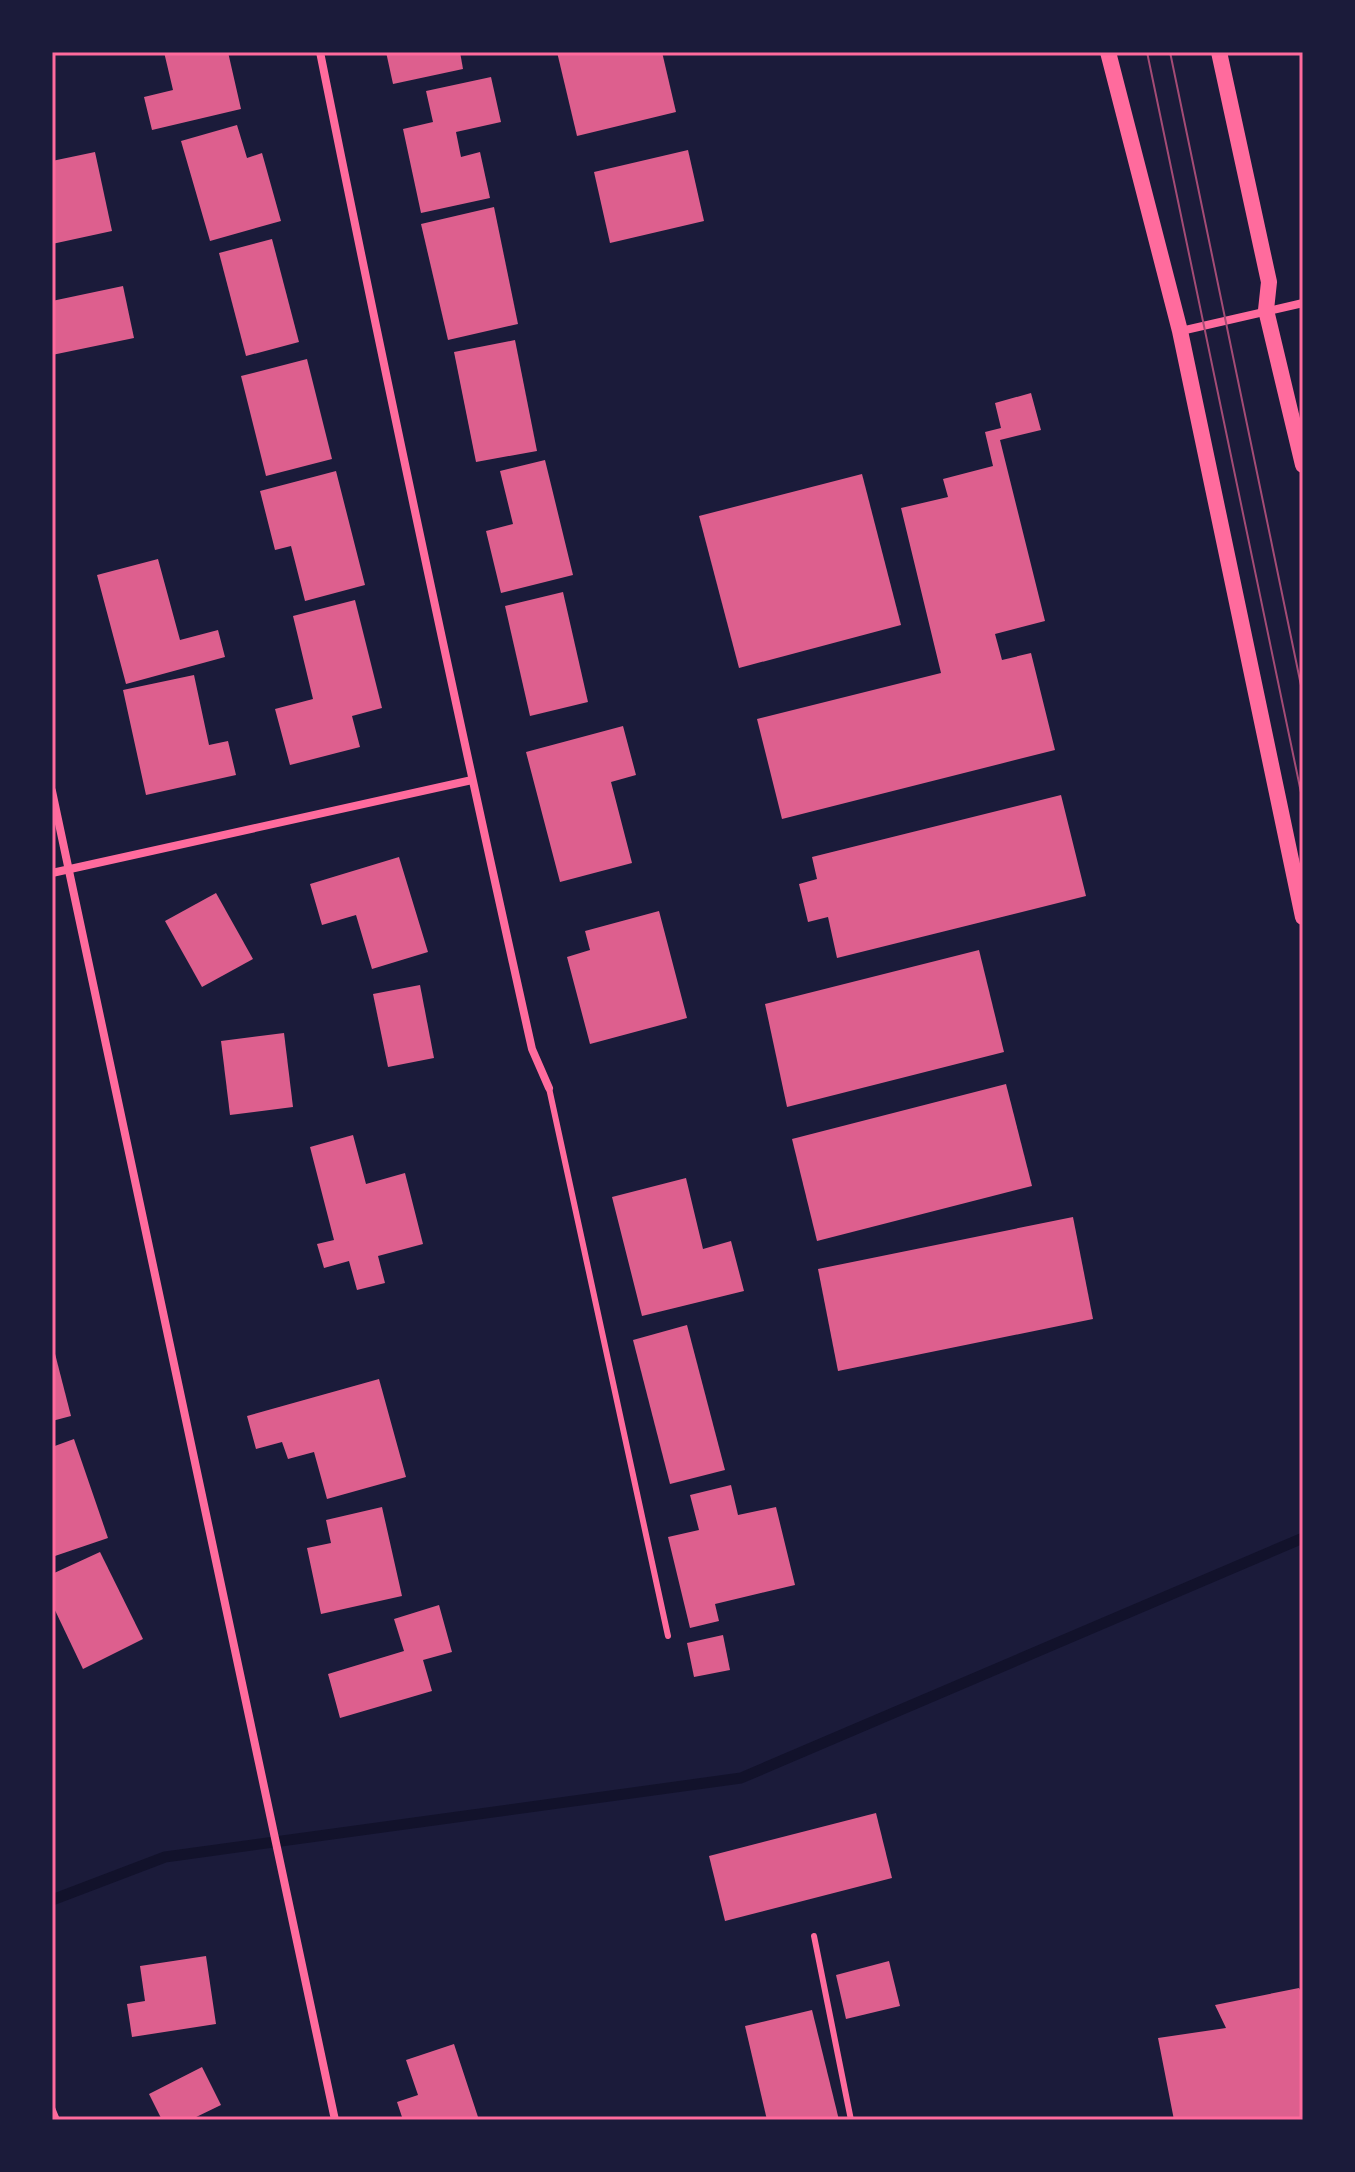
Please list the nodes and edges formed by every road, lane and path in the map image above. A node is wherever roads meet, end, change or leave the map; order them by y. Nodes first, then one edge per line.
1 (320, 52) edge
2 (1108, 52) edge
3 (1219, 52) edge
4 (1303, 303) edge
5 (1266, 310) junction
6 (1180, 331) junction
7 (1303, 465) edge
8 (472, 780) junction
9 (52, 791) edge
10 (69, 870) junction
11 (52, 873) edge
12 (1303, 917) edge
13 (549, 1088) joint
14 (668, 1636) dead end
15 (814, 1936) dead end
16 (52, 2108) edge
17 (57, 2120) edge
18 (335, 2120) edge
19 (851, 2120) edge

1 - 8 street
2 - 6 main road
3 - 5 main road
4 - 5 street
5 - 6 street
5 - 7 main road
6 - 12 main road
8 - 10 street
8 - 13 street
9 - 10 street
10 - 11 street
10 - 18 street
13 - 14 lane
15 - 19 lane
16 - 17 lane

